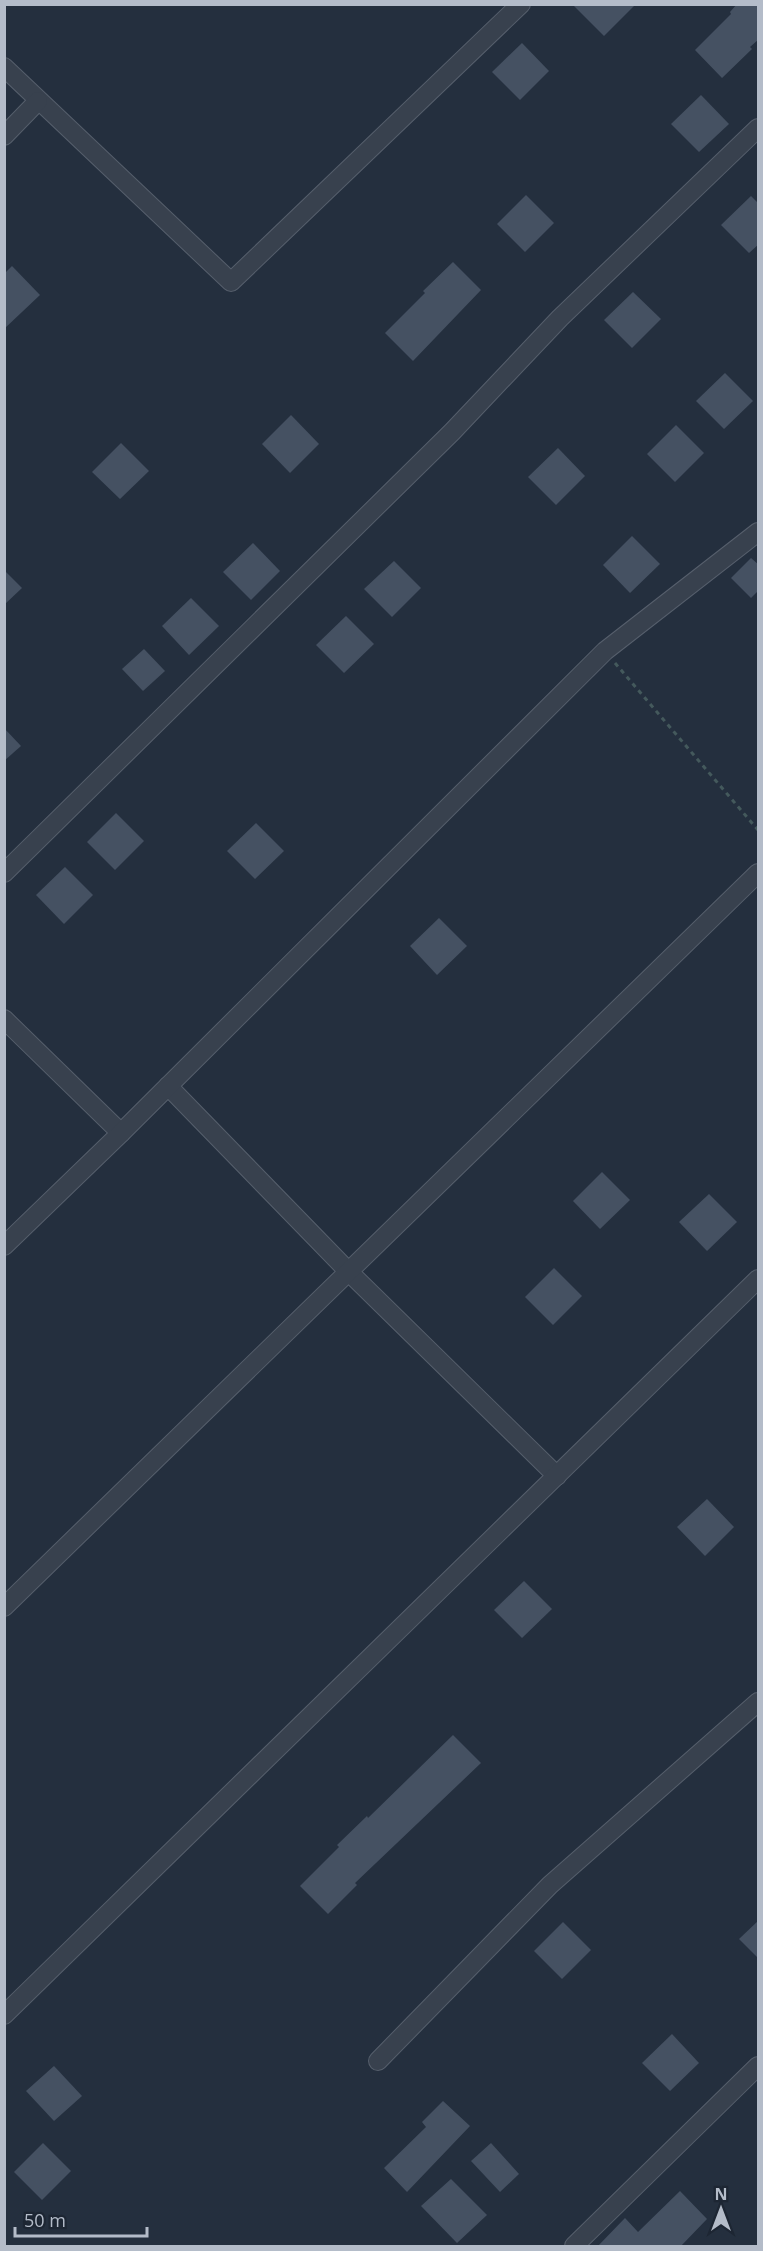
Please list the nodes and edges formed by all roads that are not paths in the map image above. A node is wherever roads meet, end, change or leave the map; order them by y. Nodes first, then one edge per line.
1 (521, 4) edge
2 (4, 67) edge
3 (38, 101) junction
4 (759, 128) edge
5 (4, 136) edge
6 (759, 532) edge
7 (4, 873) edge
8 (759, 873) edge
9 (4, 1019) edge
10 (168, 1086) junction
11 (121, 1133) junction
12 (4, 1246) edge
13 (349, 1272) junction
14 (759, 1279) edge
15 (557, 1476) junction
16 (4, 1607) edge
17 (759, 1702) edge
18 (4, 2015) edge
19 (378, 2061) dead end
20 (759, 2066) edge
21 (574, 2247) edge

1 - 3 street
2 - 3 street
3 - 5 street
4 - 7 street
6 - 10 street
8 - 13 street
9 - 11 street
10 - 11 street
10 - 13 street
11 - 12 street
13 - 15 street
13 - 16 street
14 - 15 street
15 - 18 street
17 - 19 street
20 - 21 street

